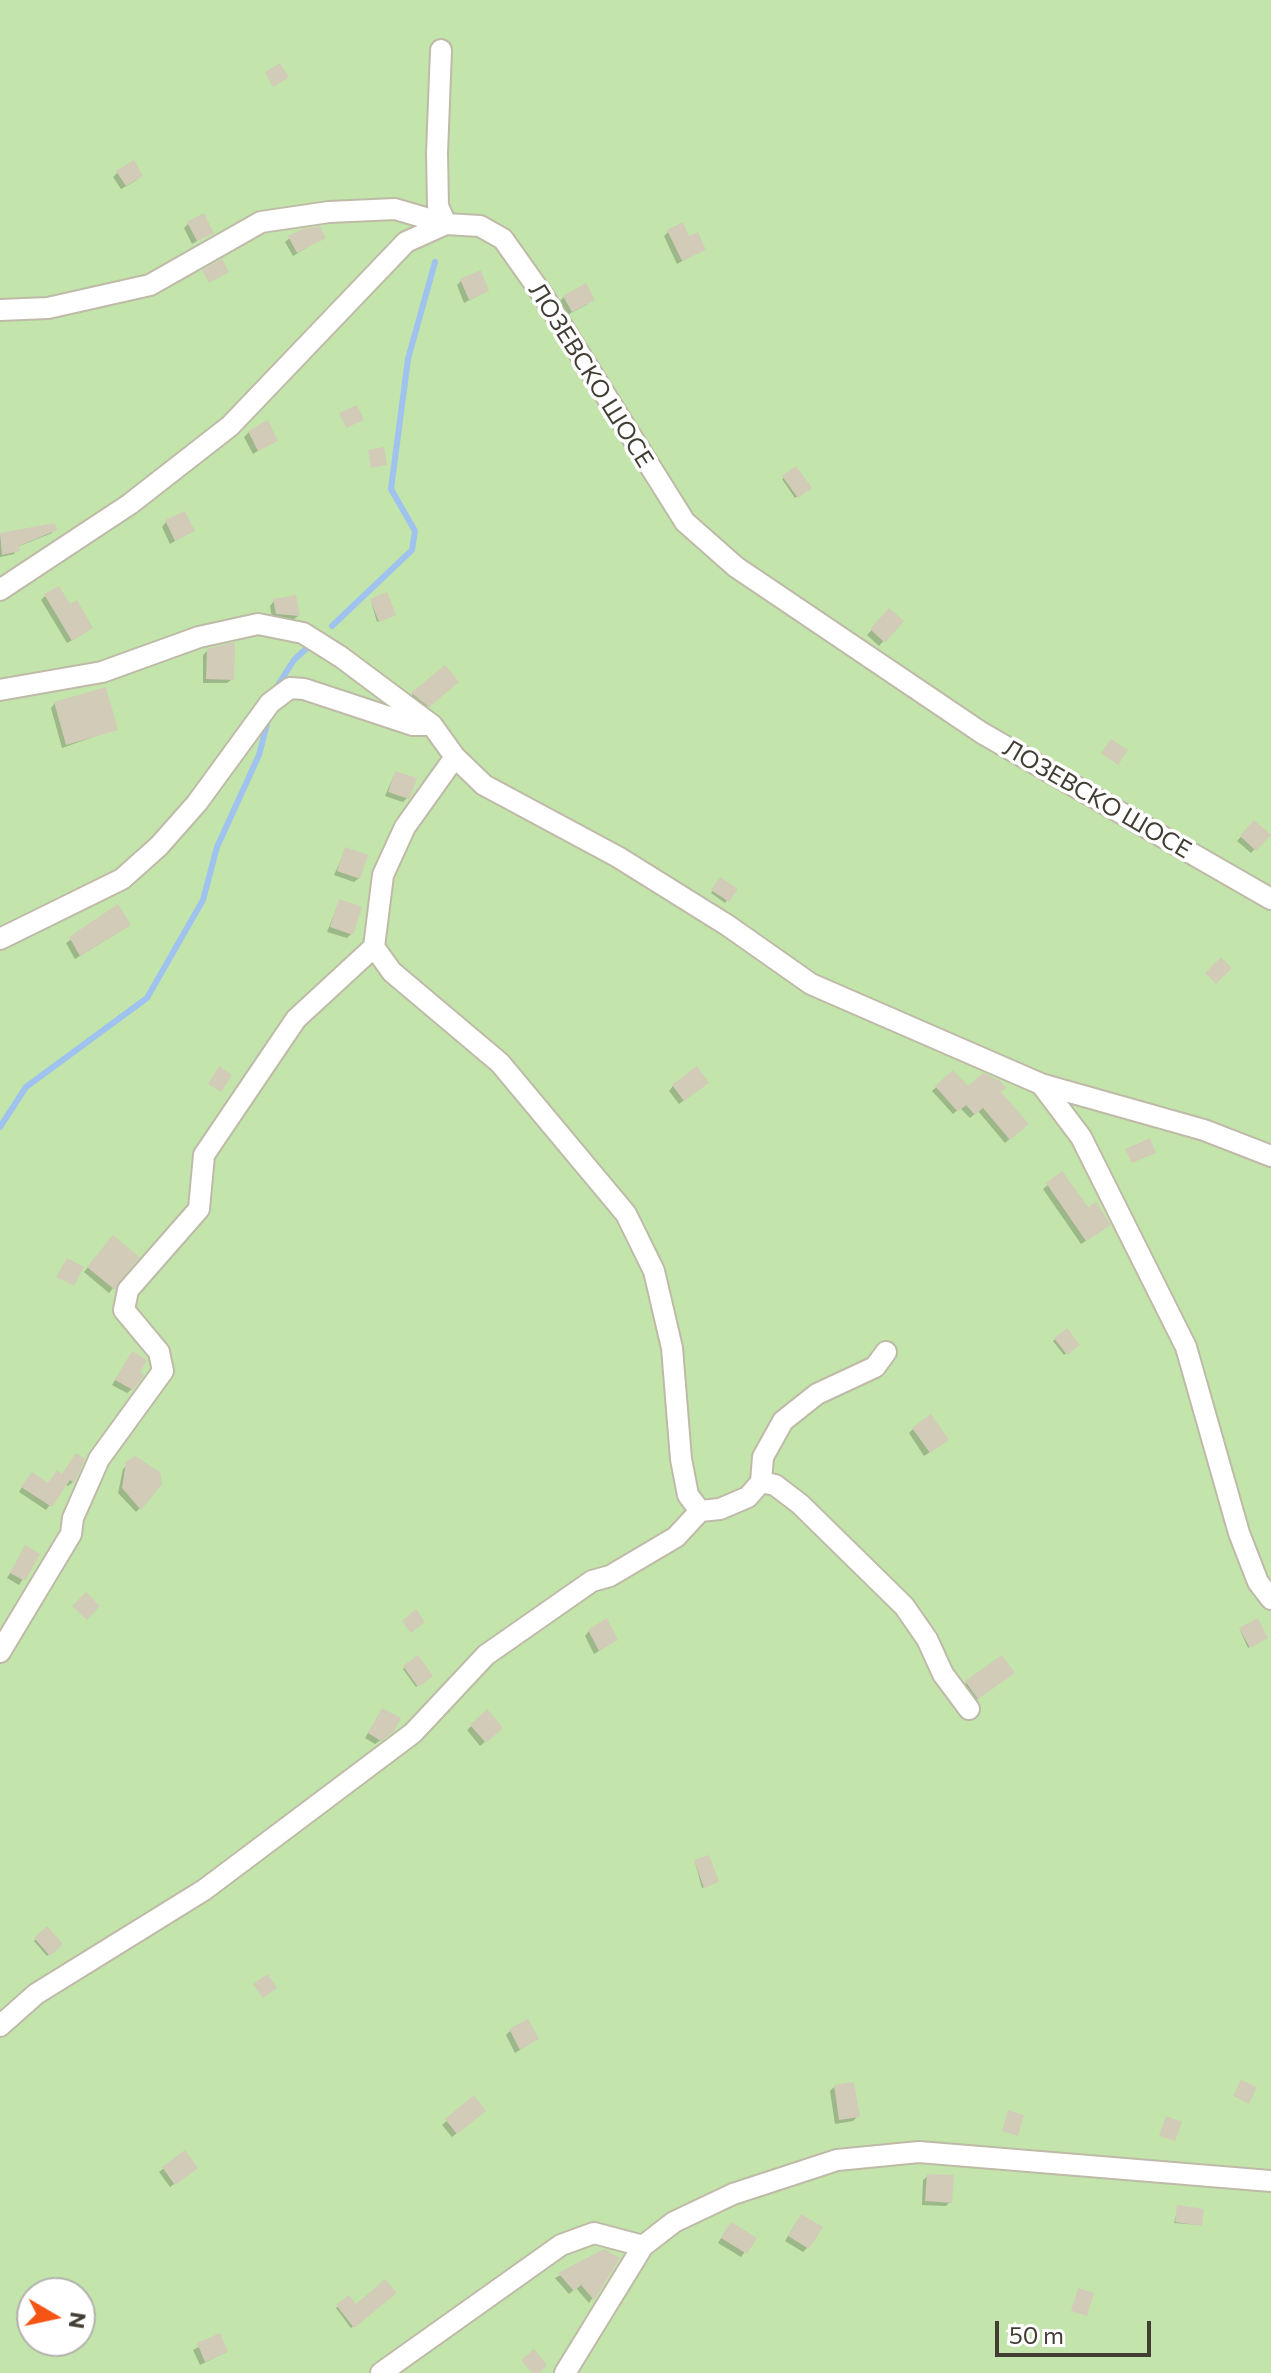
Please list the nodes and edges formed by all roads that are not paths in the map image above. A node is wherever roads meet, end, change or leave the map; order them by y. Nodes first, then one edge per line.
1 (441, 50) dead end
2 (446, 224) junction
3 (0, 310) edge
4 (0, 590) edge
5 (0, 690) edge
6 (432, 725) junction
7 (455, 757) junction
8 (1271, 899) edge
9 (0, 939) edge
10 (374, 947) junction
11 (1041, 1084) junction
12 (1271, 1156) edge
13 (886, 1352) dead end
14 (761, 1482) junction
15 (700, 1511) junction
16 (1271, 1599) edge
17 (0, 1652) edge
18 (969, 1709) dead end
19 (0, 2026) edge
20 (1271, 2181) edge
21 (643, 2246) junction
22 (381, 2373) edge
23 (565, 2373) edge

1 - 2 street
2 - 3 street, ЛОЗЕВСКО ШОСЕ
2 - 4 street
2 - 8 street, ЛОЗЕВСКО ШОСЕ
5 - 6 street
6 - 7 street
6 - 9 street
7 - 10 street
7 - 11 street
10 - 15 street
10 - 17 street
11 - 12 street
11 - 16 street
13 - 14 street
14 - 15 street
14 - 18 street
15 - 19 street
20 - 21 street
21 - 22 street
21 - 23 street

